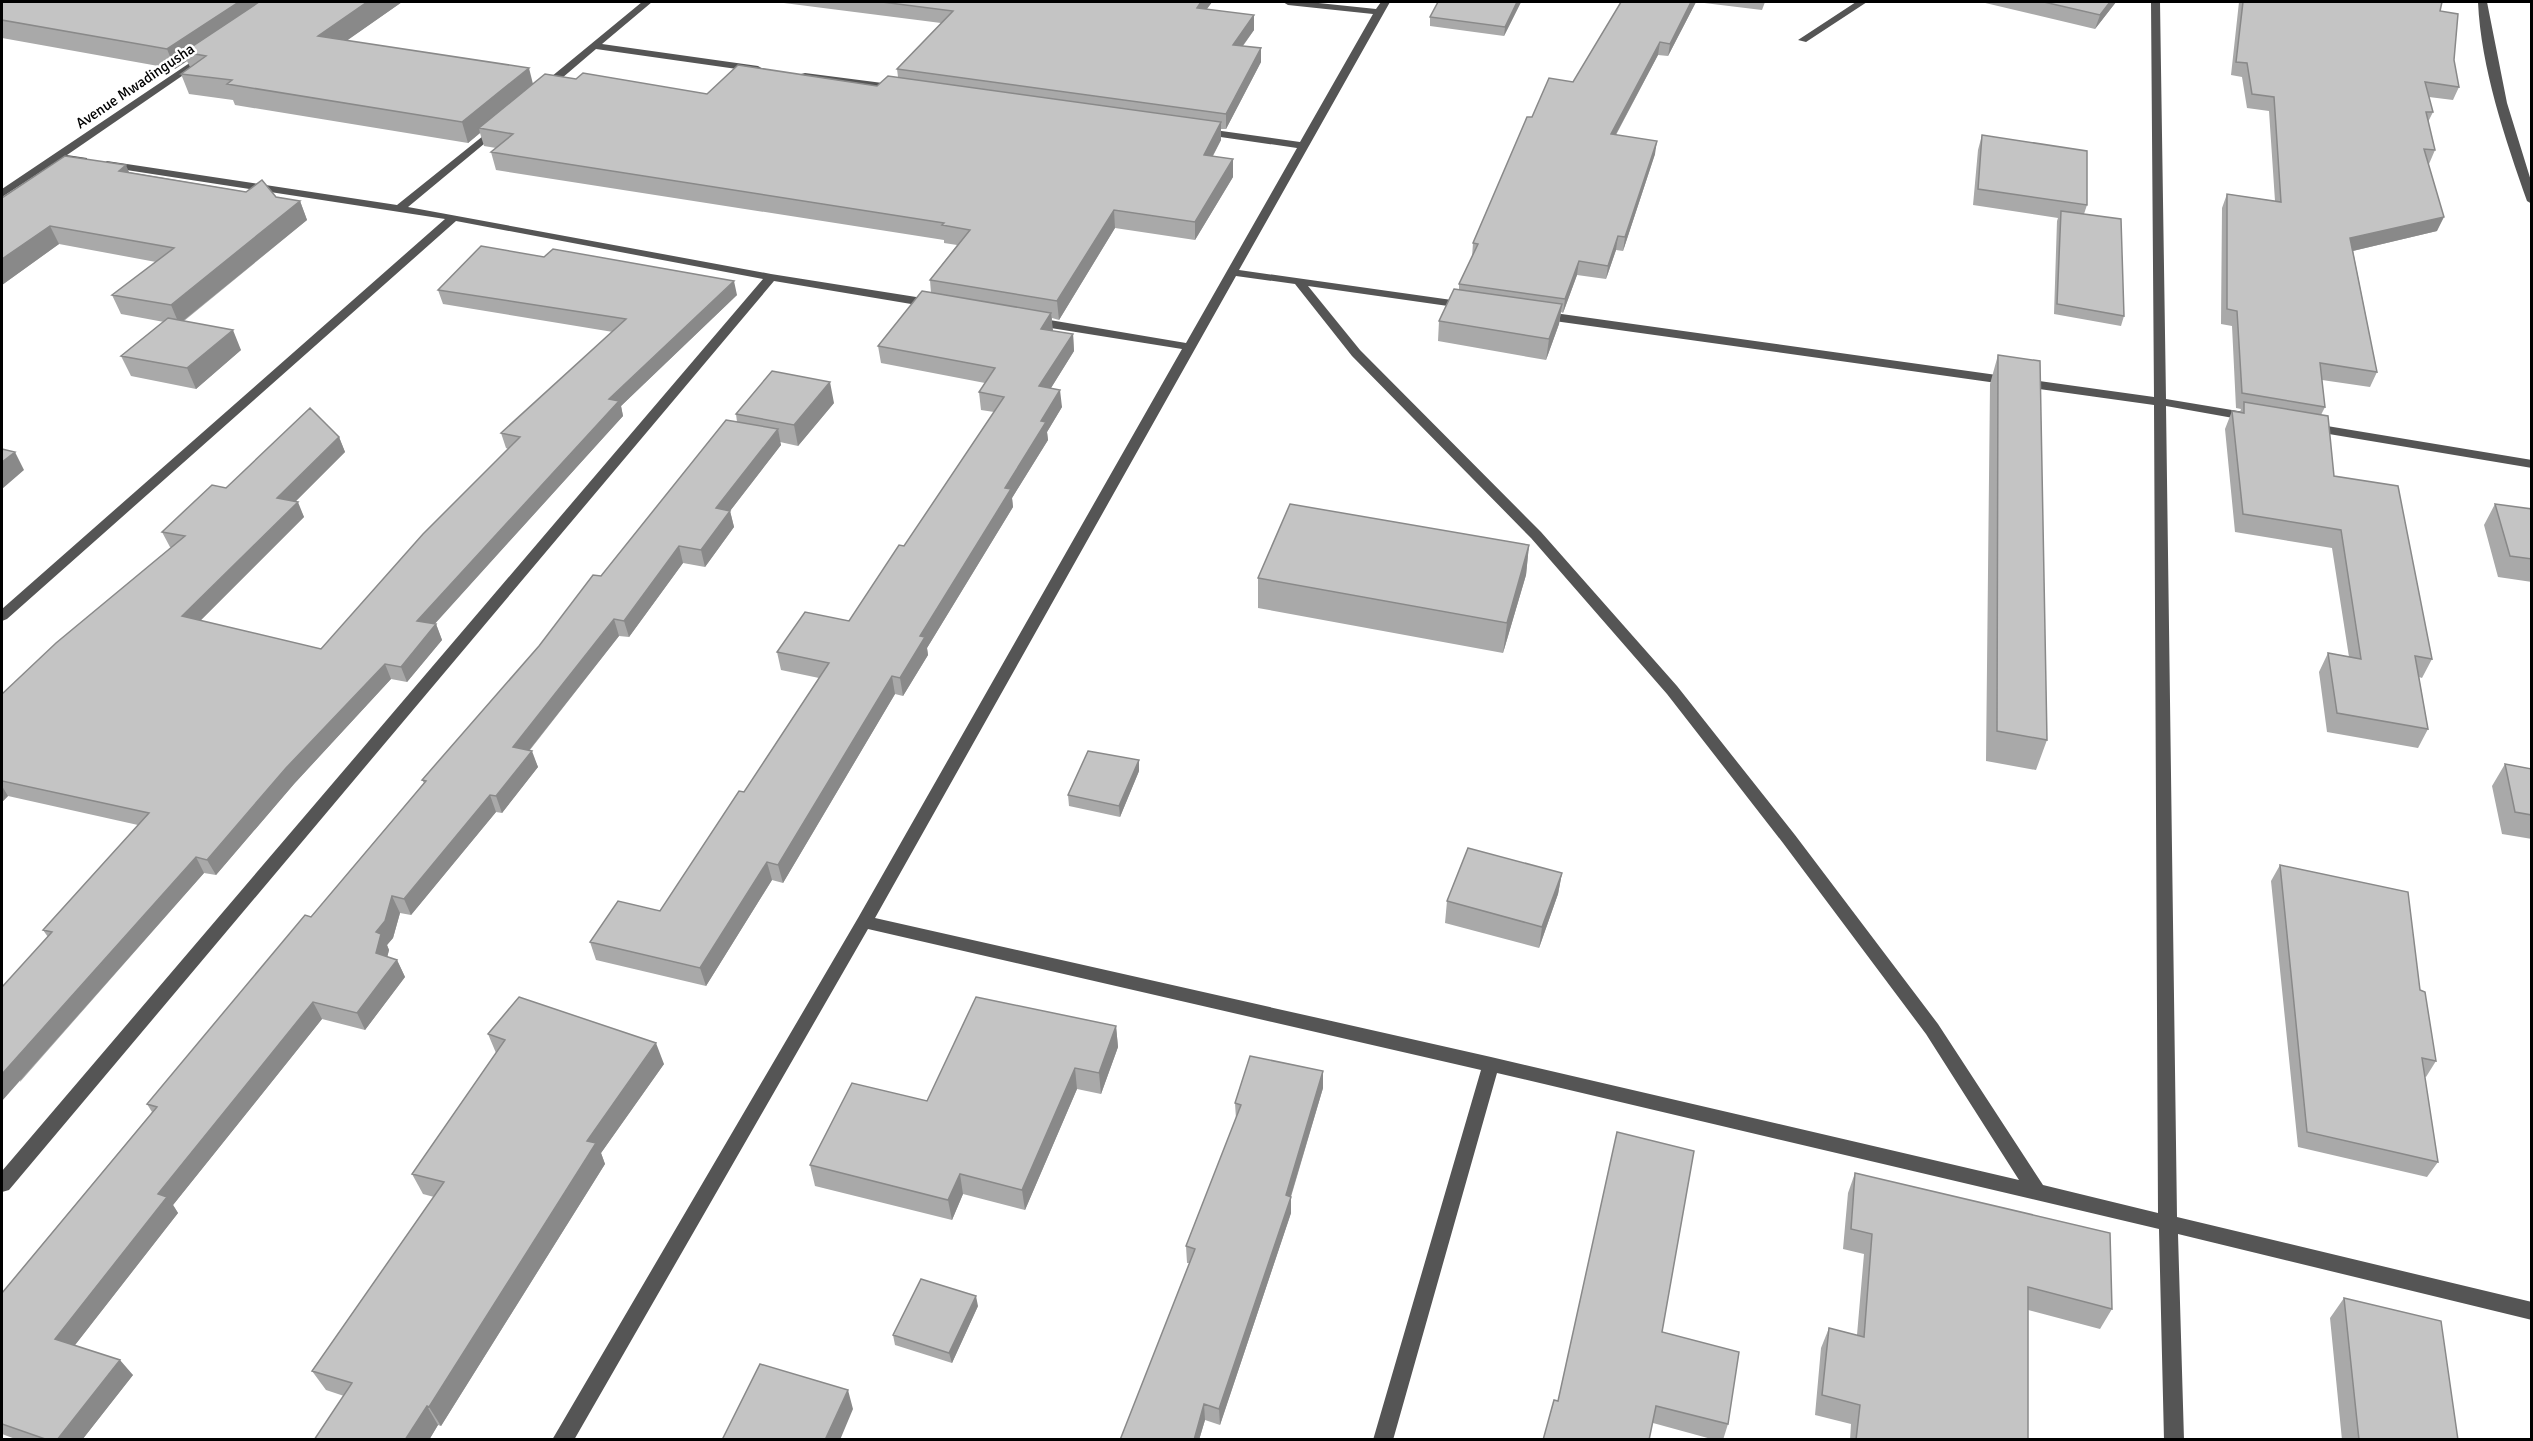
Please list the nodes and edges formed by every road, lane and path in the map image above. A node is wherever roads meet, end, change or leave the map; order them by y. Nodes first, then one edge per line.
1 (647, 2) edge
2 (1288, 2) edge
3 (1862, 2) edge
4 (2156, 2) edge
5 (2482, 2) edge
6 (1382, 7) edge
7 (1803, 40) dead end
8 (594, 46) junction
9 (216, 49) edge
10 (768, 70) edge
11 (792, 74) edge
12 (908, 90) edge
13 (533, 98) edge
14 (506, 120) edge
15 (1188, 130) edge
16 (1305, 146) junction
17 (58, 157) junction
18 (2, 194) edge
19 (2532, 201) edge
20 (400, 208) junction
21 (454, 217) junction
22 (1231, 272) junction
23 (771, 277) junction
24 (1298, 281) junction
25 (945, 306) edge
26 (1487, 308) edge
27 (1523, 313) edge
28 (1015, 318) edge
29 (1189, 347) junction
30 (2162, 402) junction
31 (2266, 420) edge
32 (2300, 426) edge
33 (2532, 464) edge
34 (2, 616) edge
35 (864, 922) junction
36 (1491, 1064) junction
37 (2, 1184) edge
38 (2036, 1190) junction
39 (2168, 1222) junction
40 (2532, 1311) edge
41 (562, 1440) edge
42 (1383, 1440) edge
43 (2174, 1440) edge

1 - 8 street
2 - 6 street
3 - 7 street
4 - 30 street
5 - 19 street
6 - 16 street
8 - 10 street
8 - 13 street
9 - 17 street, Avenue Mwadingusha
11 - 12 street
14 - 20 street
15 - 16 street
16 - 22 street
17 - 18 street, Avenue Mwadingusha
17 - 20 street
20 - 21 street
21 - 23 street
21 - 34 street
22 - 24 street
22 - 29 street
23 - 25 street
23 - 37 street
24 - 26 street
24 - 38 street
27 - 30 street
28 - 29 street
29 - 35 street
30 - 31 street
30 - 39 street
32 - 33 street
35 - 36 street
35 - 41 street
36 - 38 street
36 - 42 street
38 - 39 street
39 - 40 street
39 - 43 street

